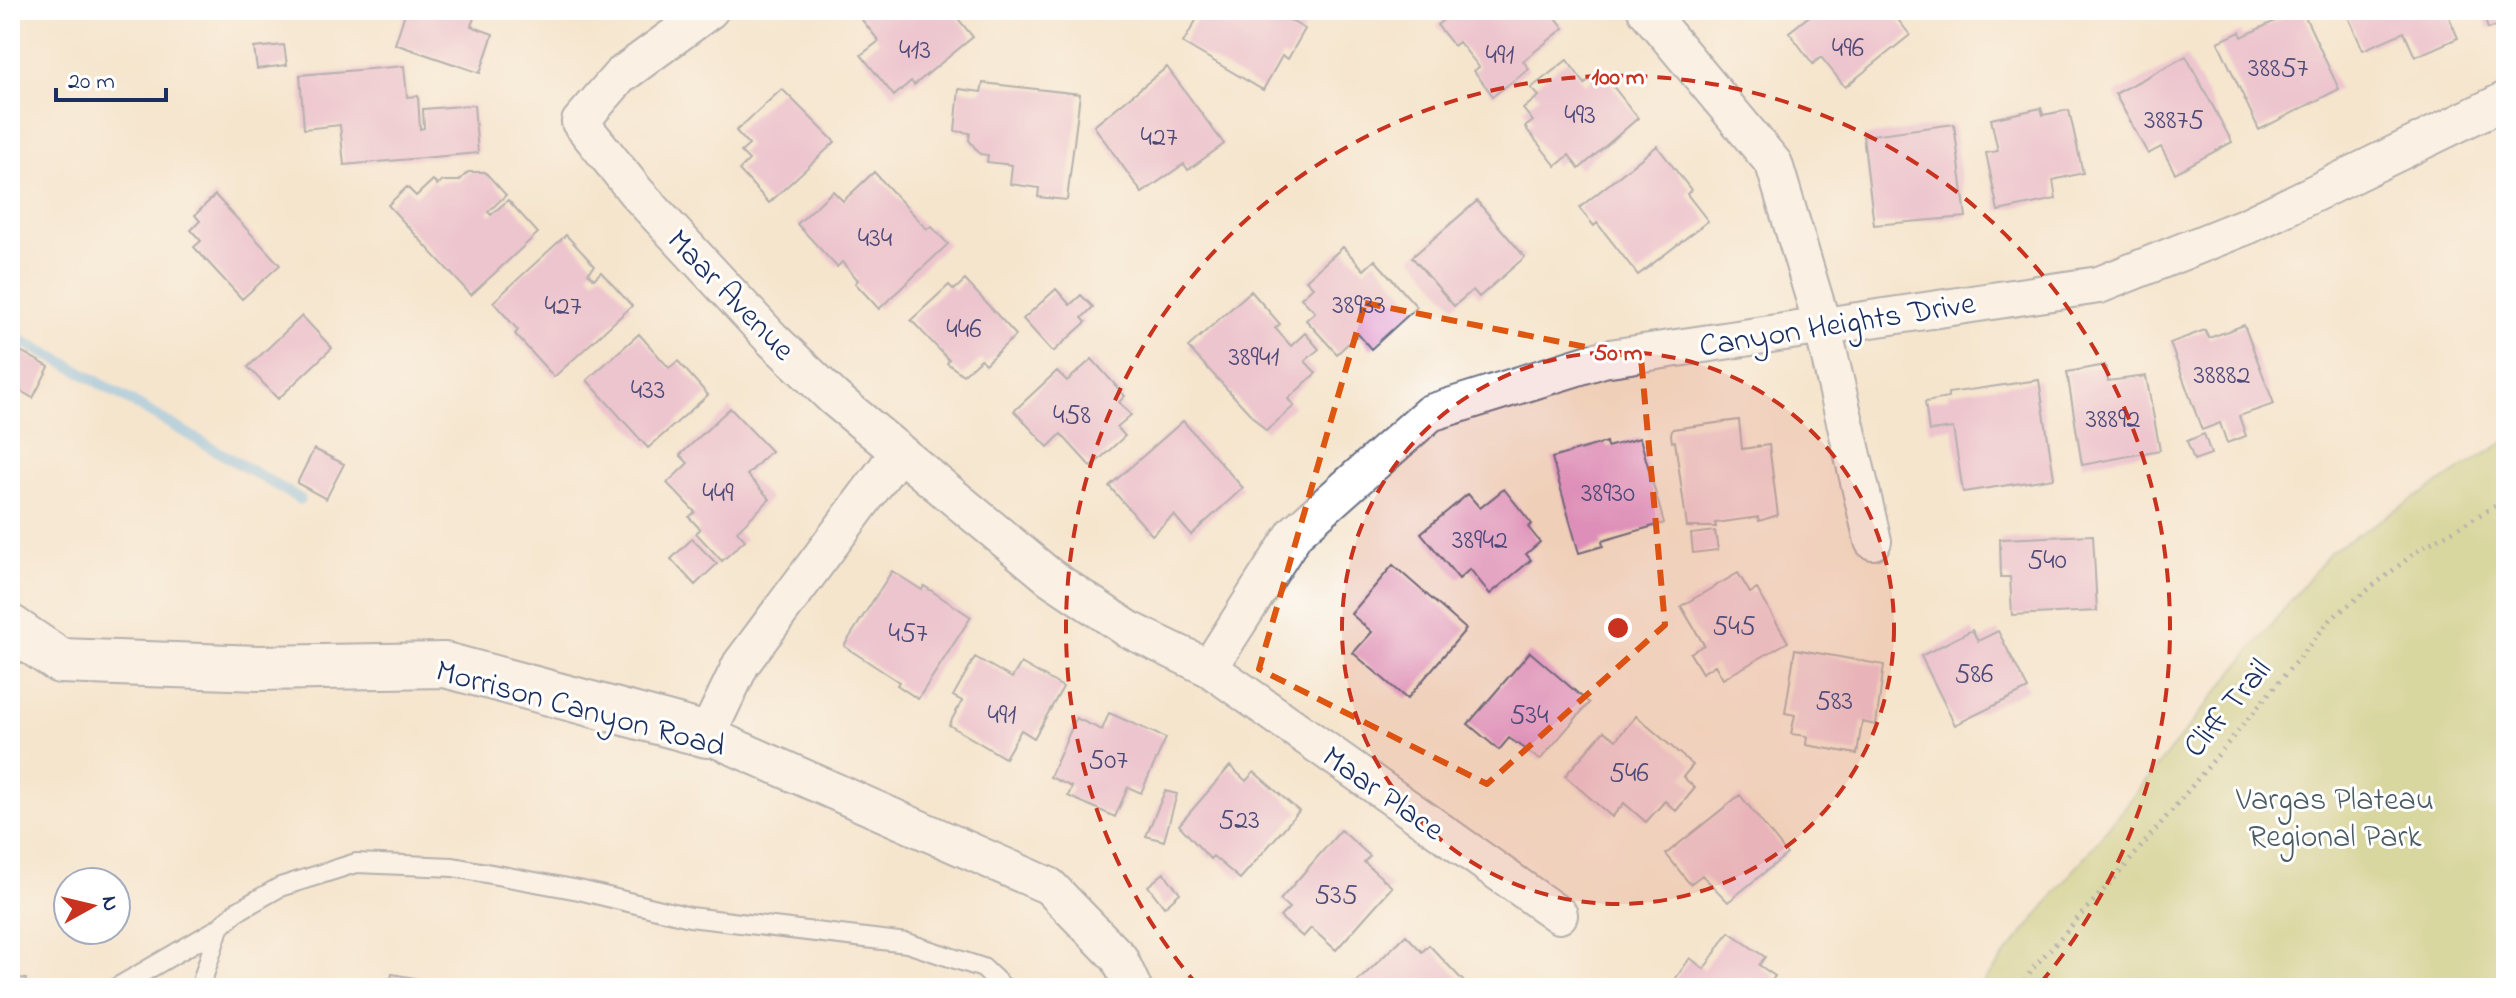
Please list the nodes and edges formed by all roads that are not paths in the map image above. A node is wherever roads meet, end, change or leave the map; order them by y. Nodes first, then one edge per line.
1 (710, 10) edge
2 (1646, 10) edge
3 (2506, 100) edge
4 (1822, 324) junction
5 (899, 452) junction
6 (1873, 541) dead end
7 (10, 627) edge
8 (1209, 668) junction
9 (707, 735) junction
10 (1559, 915) dead end
11 (219, 928) junction
12 (116, 988) edge
13 (200, 988) edge
14 (1004, 988) edge
15 (1133, 988) edge

1 - 5 street, Maar Avenue
2 - 4 street
3 - 4 street, Canyon Heights Drive
4 - 6 street
4 - 8 street, Canyon Heights Drive
5 - 8 street
5 - 9 street
7 - 9 street, Morrison Canyon Road
8 - 10 street, Maar Place
9 - 15 street, Morrison Canyon Road
11 - 12 lane
11 - 13 lane
11 - 14 lane

